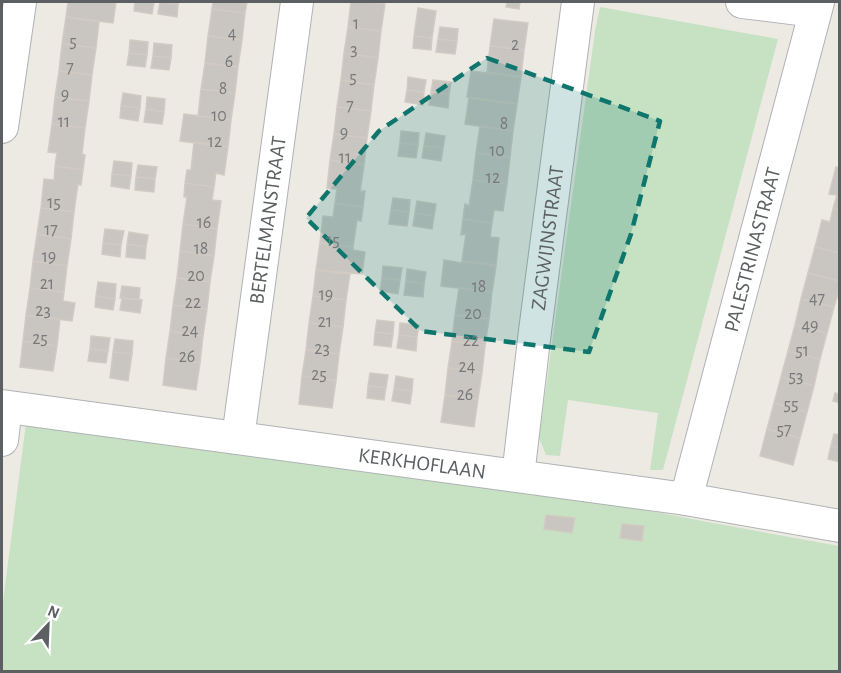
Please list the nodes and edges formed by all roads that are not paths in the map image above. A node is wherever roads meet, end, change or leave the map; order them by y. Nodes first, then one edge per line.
1 (20, 2) edge
2 (297, 2) edge
3 (578, 2) edge
4 (742, 2) edge
5 (817, 6) edge
6 (2, 127) edge
7 (4, 407) edge
8 (238, 438) junction
9 (2, 440) edge
10 (518, 476) junction
11 (686, 499) junction
12 (840, 526) edge

1 - 6 street
2 - 8 street, BERTELMANSTRAAT
3 - 10 street, ZAGWIJNSTRAAT
4 - 5 street
5 - 11 street, PALESTRINASTRAAT
7 - 8 street, KERKHOFLAAN
7 - 9 street
8 - 10 street, KERKHOFLAAN
10 - 11 street, KERKHOFLAAN
11 - 12 street, KERKHOFLAAN

